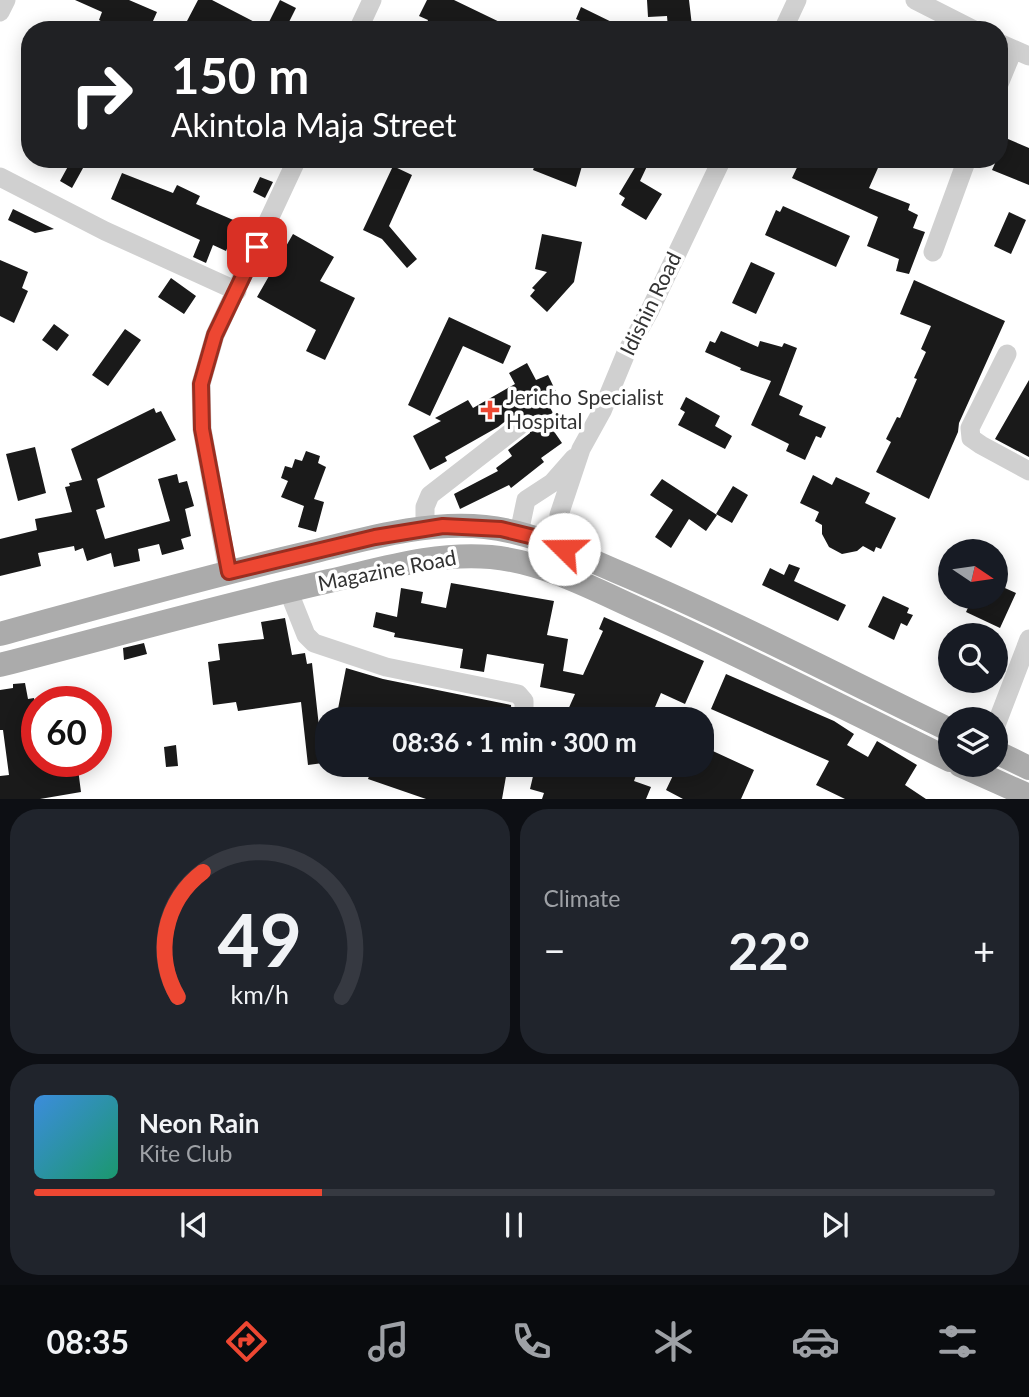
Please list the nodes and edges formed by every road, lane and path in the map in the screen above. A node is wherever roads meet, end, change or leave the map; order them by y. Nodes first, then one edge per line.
1 (6, 0) edge
2 (372, 0) edge
3 (797, 0) edge
4 (915, 0) edge
5 (0, 12) edge
6 (362, 21) edge
7 (787, 21) edge
8 (956, 21) edge
9 (293, 168) edge
10 (718, 168) edge
11 (964, 168) edge
12 (0, 177) edge
13 (933, 252) dead end
14 (237, 291) junction
15 (1007, 354) dead end
16 (519, 426) dead end
17 (581, 449) junction
18 (1029, 471) edge
19 (425, 528) junction
20 (519, 533) junction
21 (564, 549) junction
22 (229, 572) junction
23 (288, 590) junction
24 (0, 634) edge
25 (1029, 639) edge
26 (0, 665) edge
27 (524, 707) edge
28 (1003, 707) edge
29 (938, 724) edge
30 (938, 754) edge
31 (1008, 758) edge
32 (1029, 768) edge
33 (992, 777) edge
34 (1029, 796) edge

1 - 5 street
2 - 6 street
3 - 7 street
4 - 8 street
9 - 14 street
10 - 17 street, Idishin Road
11 - 13 street
12 - 14 street
14 - 22 street
15 - 18 street
16 - 19 street
17 - 20 street
17 - 21 street
19 - 20 main road, Magazine Road
19 - 22 main road, Magazine Road
20 - 21 main road, Magazine Road
21 - 29 main road, Magazine Road
22 - 24 main road, Magazine Road
23 - 26 main road, Magazine Road
23 - 27 street
23 - 30 main road, Magazine Road
25 - 28 street
31 - 32 main road
33 - 34 main road

